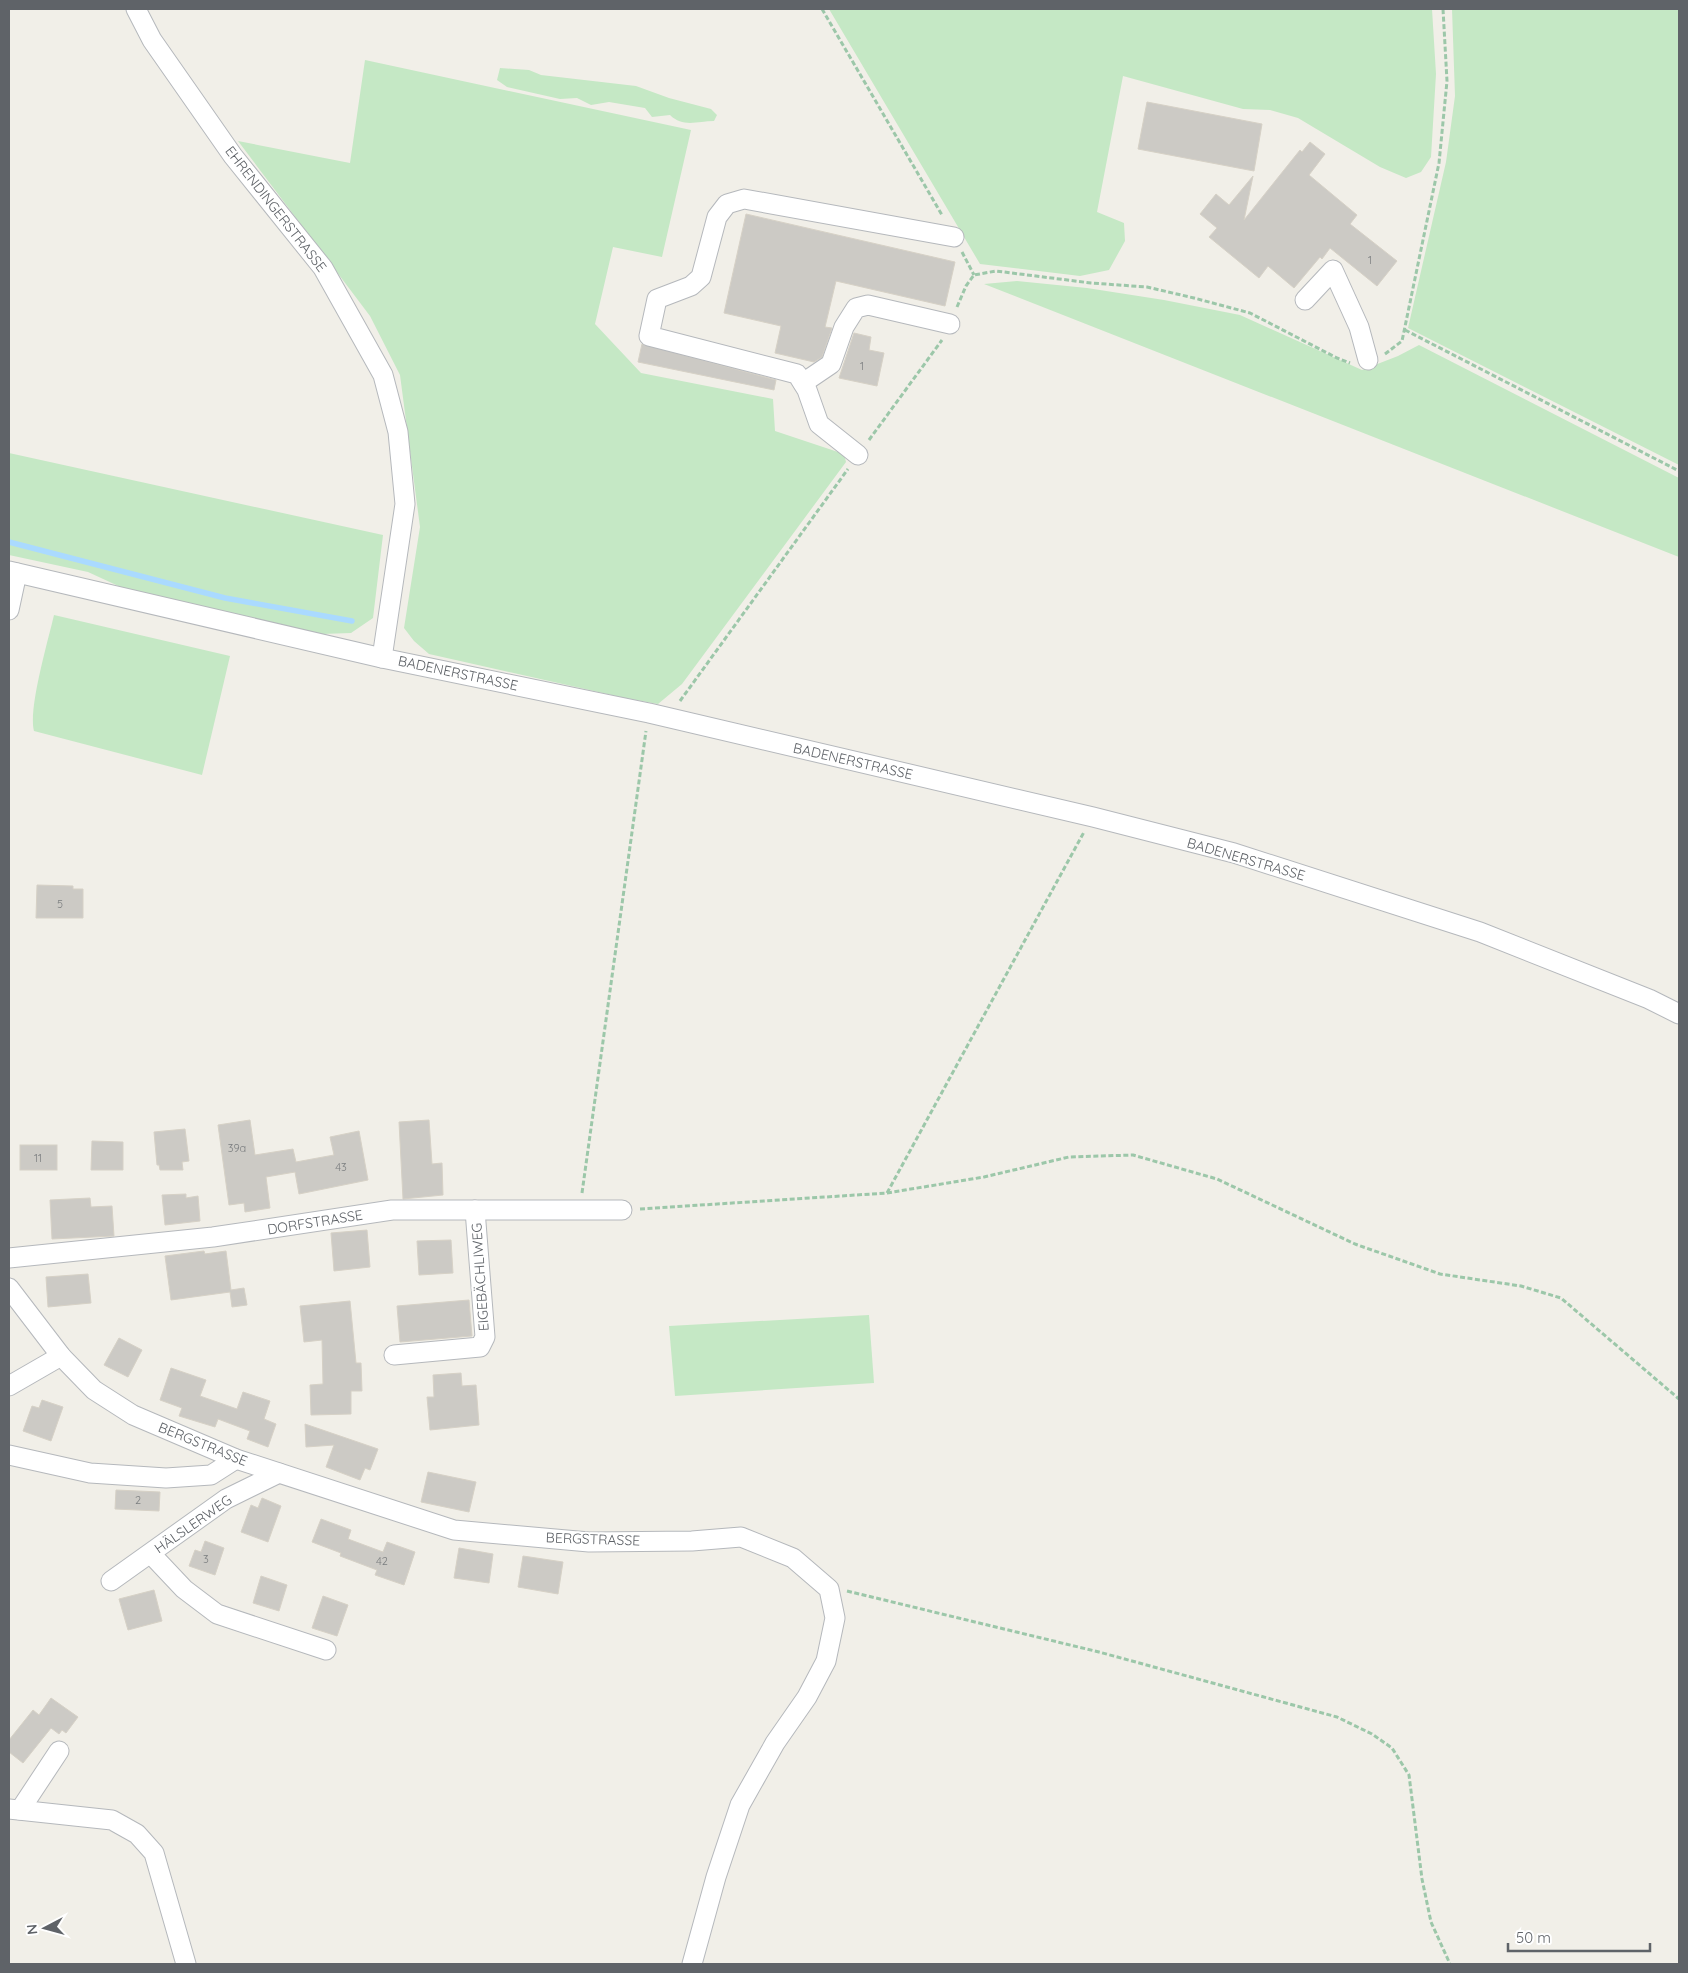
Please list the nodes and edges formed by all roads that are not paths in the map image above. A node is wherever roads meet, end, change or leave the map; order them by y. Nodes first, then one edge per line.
1 (136, 9) edge
2 (954, 237) road end
3 (1305, 300) dead end
4 (950, 324) road end
5 (1368, 360) road end
6 (802, 383) junction
7 (858, 455) road end
8 (13, 572) edge
9 (9, 610) edge
10 (382, 658) junction
11 (1679, 1014) edge
12 (475, 1210) junction
13 (622, 1210) road end
14 (9, 1258) edge
15 (9, 1288) edge
16 (394, 1355) dead end
17 (61, 1356) junction
18 (9, 1386) edge
19 (9, 1455) edge
20 (236, 1459) junction
21 (279, 1473) junction
22 (151, 1554) junction
23 (110, 1581) dead end
24 (326, 1650) dead end
25 (59, 1751) dead end
26 (14, 1810) edge
27 (186, 1964) edge
28 (692, 1964) edge

1 - 10 street, EHRENDINGERSTRASSE
2 - 6 street
3 - 5 street
4 - 6 street
6 - 7 street
8 - 9 street
8 - 10 street, BADENERSTRASSE
10 - 11 street, BADENERSTRASSE
12 - 13 street, DORFSTRASSE
12 - 14 street, DORFSTRASSE
12 - 16 street, EIGEBÄCHLIWEG
15 - 17 street, BERGSTRASSE
17 - 18 street
17 - 20 street, BERGSTRASSE
19 - 20 street
20 - 21 street, BERGSTRASSE
21 - 22 street, HÄLSLERWEG
21 - 28 street, BERGSTRASSE
22 - 23 street, HÄLSLERWEG
22 - 24 street
25 - 26 street
26 - 27 street

